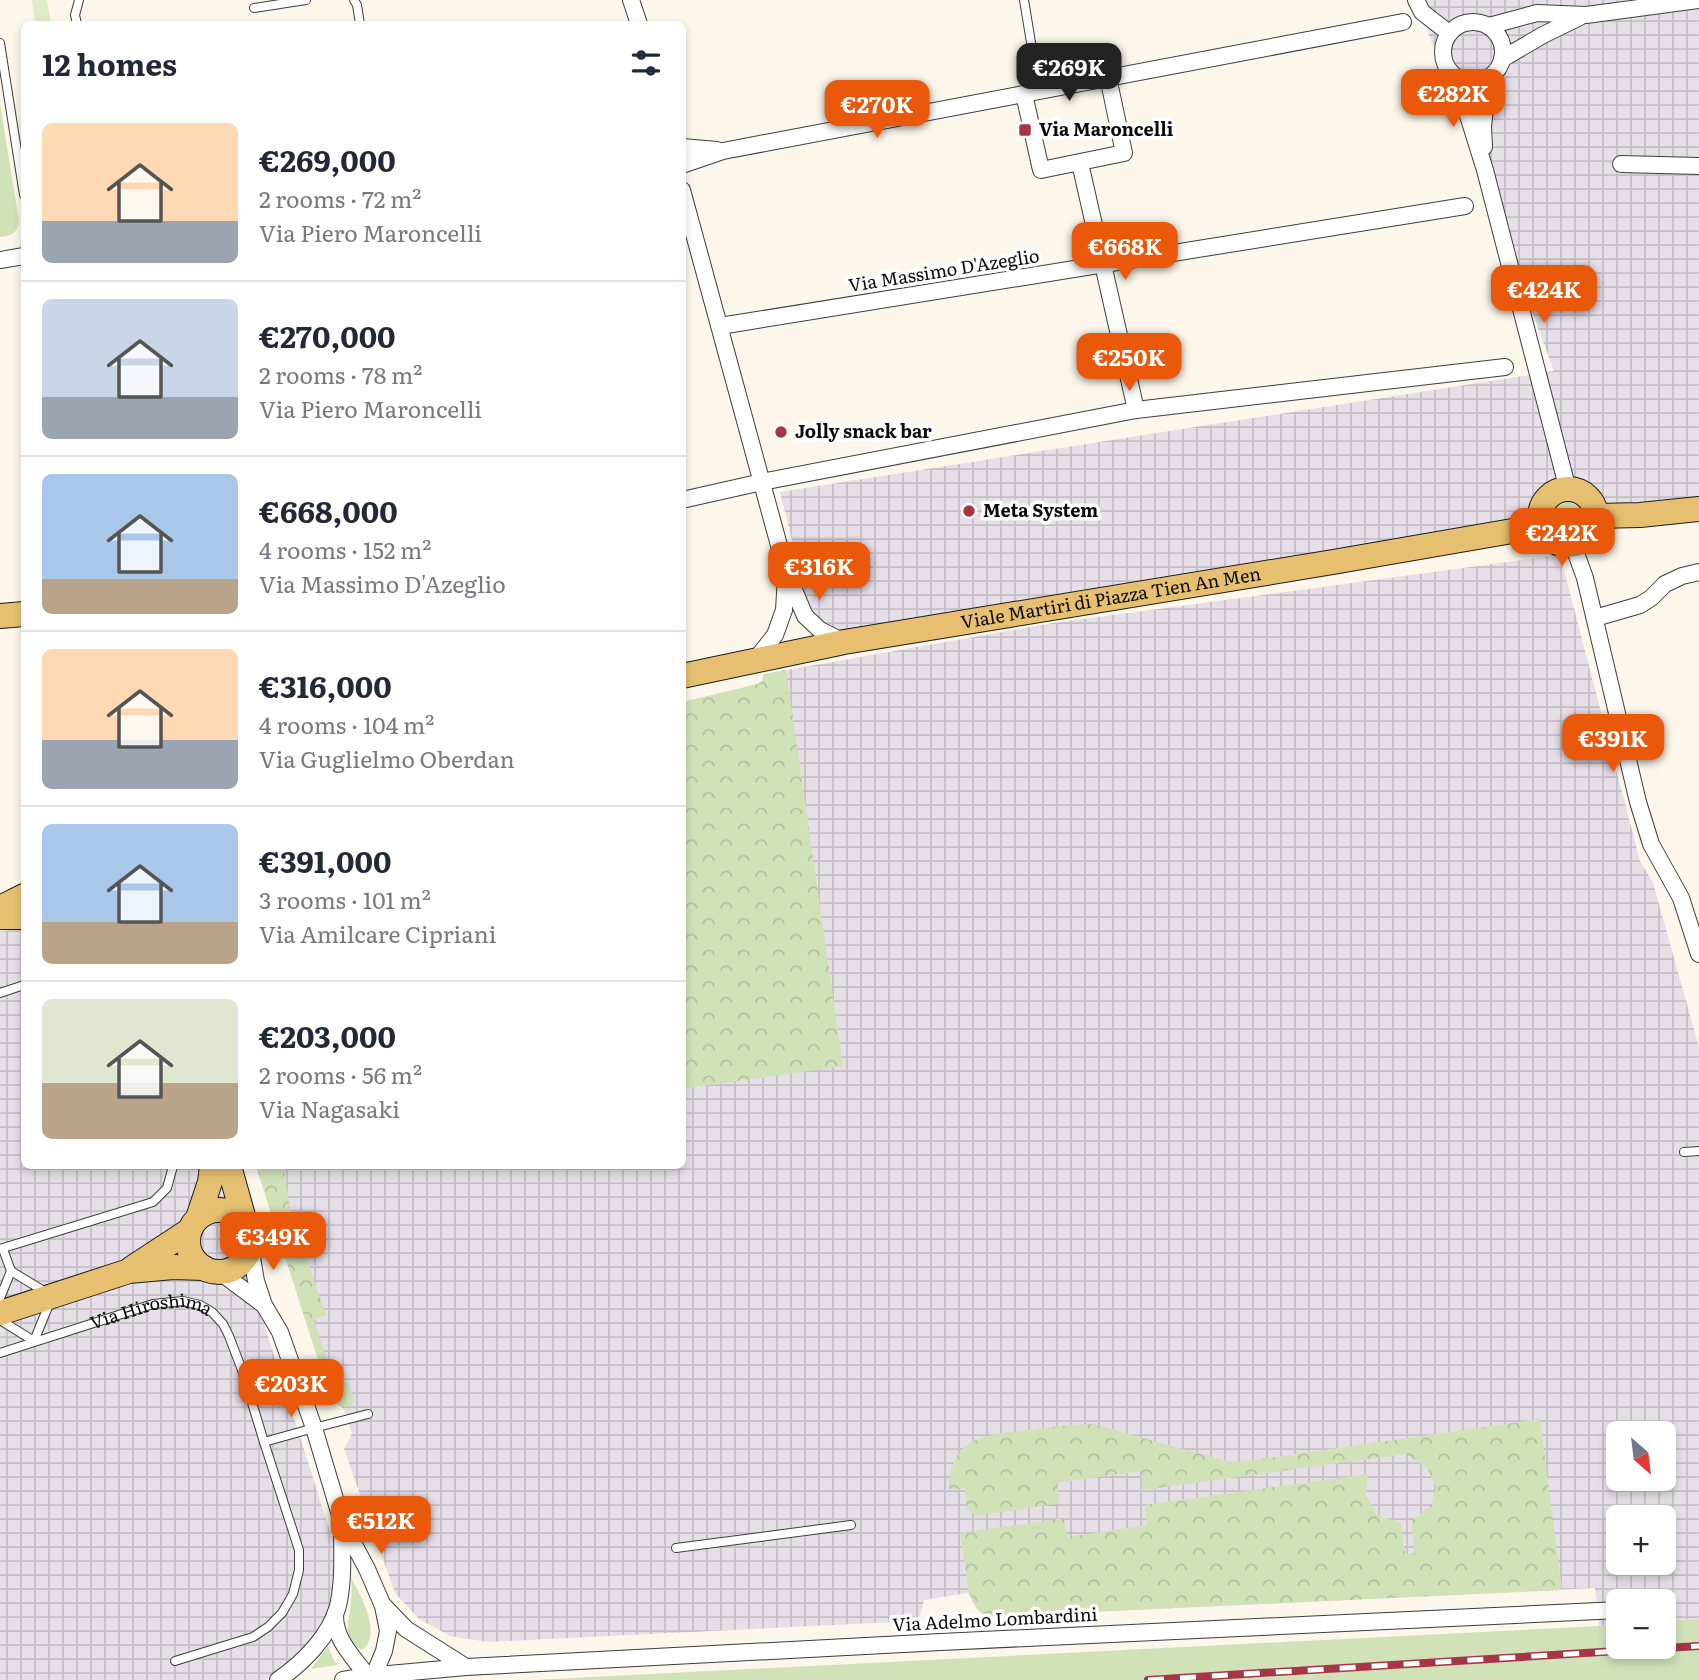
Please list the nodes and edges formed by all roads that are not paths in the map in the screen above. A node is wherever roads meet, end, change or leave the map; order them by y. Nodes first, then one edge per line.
1 (79, 0) edge
2 (306, 0) edge
3 (354, 0) edge
4 (631, 0) edge
5 (1024, 0) edge
6 (1699, 0) edge
7 (1419, 6) edge
8 (254, 8) dead end
9 (1586, 15) junction
10 (76, 21) edge
11 (360, 21) edge
12 (638, 21) edge
13 (1404, 22) dead end
14 (1489, 26) junction
15 (1449, 33) junction
16 (0, 43) edge
17 (1502, 59) junction
18 (1108, 77) junction
19 (1456, 77) junction
20 (1488, 78) junction
21 (1031, 92) junction
22 (686, 147) edge
23 (723, 151) junction
24 (1080, 163) junction
25 (686, 164) edge
26 (1621, 164) dead end
27 (1699, 166) edge
28 (1485, 170) junction
29 (21, 176) edge
30 (1465, 206) dead end
31 (687, 218) edge
32 (21, 256) edge
33 (0, 260) edge
34 (1102, 265) junction
35 (720, 326) junction
36 (1505, 366) dead end
37 (1136, 410) junction
38 (762, 482) junction
39 (1568, 490) junction
40 (686, 499) edge
41 (1699, 509) edge
42 (1596, 516) junction
43 (1541, 526) junction
44 (1573, 545) junction
45 (786, 571) junction
46 (1699, 572) edge
47 (21, 614) edge
48 (0, 616) edge
49 (1595, 618) junction
50 (844, 642) junction
51 (756, 659) junction
52 (686, 675) edge
53 (21, 898) edge
54 (21, 907) edge
55 (0, 913) edge
56 (21, 916) edge
57 (1699, 954) edge
58 (21, 986) edge
59 (0, 993) edge
60 (1699, 1151) edge
61 (1684, 1152) dead end
62 (172, 1169) edge
63 (212, 1169) edge
64 (230, 1169) edge
65 (194, 1224) junction
66 (247, 1235) junction
67 (1, 1249) edge
68 (212, 1270) junction
69 (11, 1271) junction
70 (129, 1271) junction
71 (52, 1296) junction
72 (0, 1298) edge
73 (264, 1305) junction
74 (0, 1314) edge
75 (0, 1320) edge
76 (34, 1341) junction
77 (0, 1353) edge
78 (368, 1414) dead end
79 (314, 1428) junction
80 (264, 1443) junction
81 (342, 1522) junction
82 (851, 1525) dead end
83 (676, 1548) dead end
84 (383, 1606) junction
85 (1606, 1611) edge
86 (335, 1615) junction
87 (175, 1661) dead end
88 (466, 1667) junction
89 (371, 1675) junction
90 (278, 1680) edge
91 (343, 1680) edge

1 - 10 lane
2 - 8 lane
3 - 11 lane
4 - 12 street
5 - 21 lane
6 - 9 street
7 - 15 street
9 - 14 street
9 - 17 street
13 - 18 street
14 - 15 street
14 - 17 street
15 - 19 street
16 - 29 lane
17 - 20 street
18 - 21 street
18 - 24 street
19 - 20 street
19 - 28 street
20 - 28 street
21 - 23 street
21 - 24 street
22 - 23 street
23 - 25 street
24 - 34 street
26 - 27 street
28 - 39 street
30 - 34 street, Via Massimo D'Azeglio
31 - 35 street
32 - 33 street
34 - 35 street, Via Massimo D'Azeglio
34 - 37 street
35 - 38 street
36 - 37 street
37 - 38 street
38 - 40 street
38 - 45 street
39 - 42 main road
39 - 43 main road
41 - 42 main road
42 - 44 main road
43 - 44 main road
43 - 50 main road, Viale Martiri di Piazza Tien An Men
44 - 49 street
45 - 50 street
45 - 51 street
46 - 49 street
47 - 48 main road
49 - 57 street
50 - 51 main road, Viale Martiri di Piazza Tien An Men
51 - 52 main road, Viale Martiri di Piazza Tien An Men
53 - 55 main road
54 - 55 main road
55 - 56 main road
58 - 59 lane
60 - 61 lane
62 - 67 lane
63 - 65 main road
64 - 66 main road
65 - 66 main road
65 - 68 main road
65 - 70 main road
66 - 68 main road
66 - 73 street
67 - 69 lane
68 - 70 main road
68 - 73 street
69 - 71 lane
69 - 72 lane
70 - 71 main road
71 - 74 main road
71 - 76 lane
73 - 79 street
75 - 76 lane
76 - 77 lane, Via Hiroshima
76 - 80 lane, Via Hiroshima
78 - 79 lane
79 - 80 lane
79 - 81 street
80 - 87 lane, Via Hiroshima
81 - 84 street
81 - 86 street
82 - 83 lane
84 - 88 street
84 - 89 street
85 - 88 street, Via Adelmo Lombardini
86 - 89 street
86 - 90 street
88 - 89 street, Via Adelmo Lombardini
89 - 91 street, Via Adelmo Lombardini

